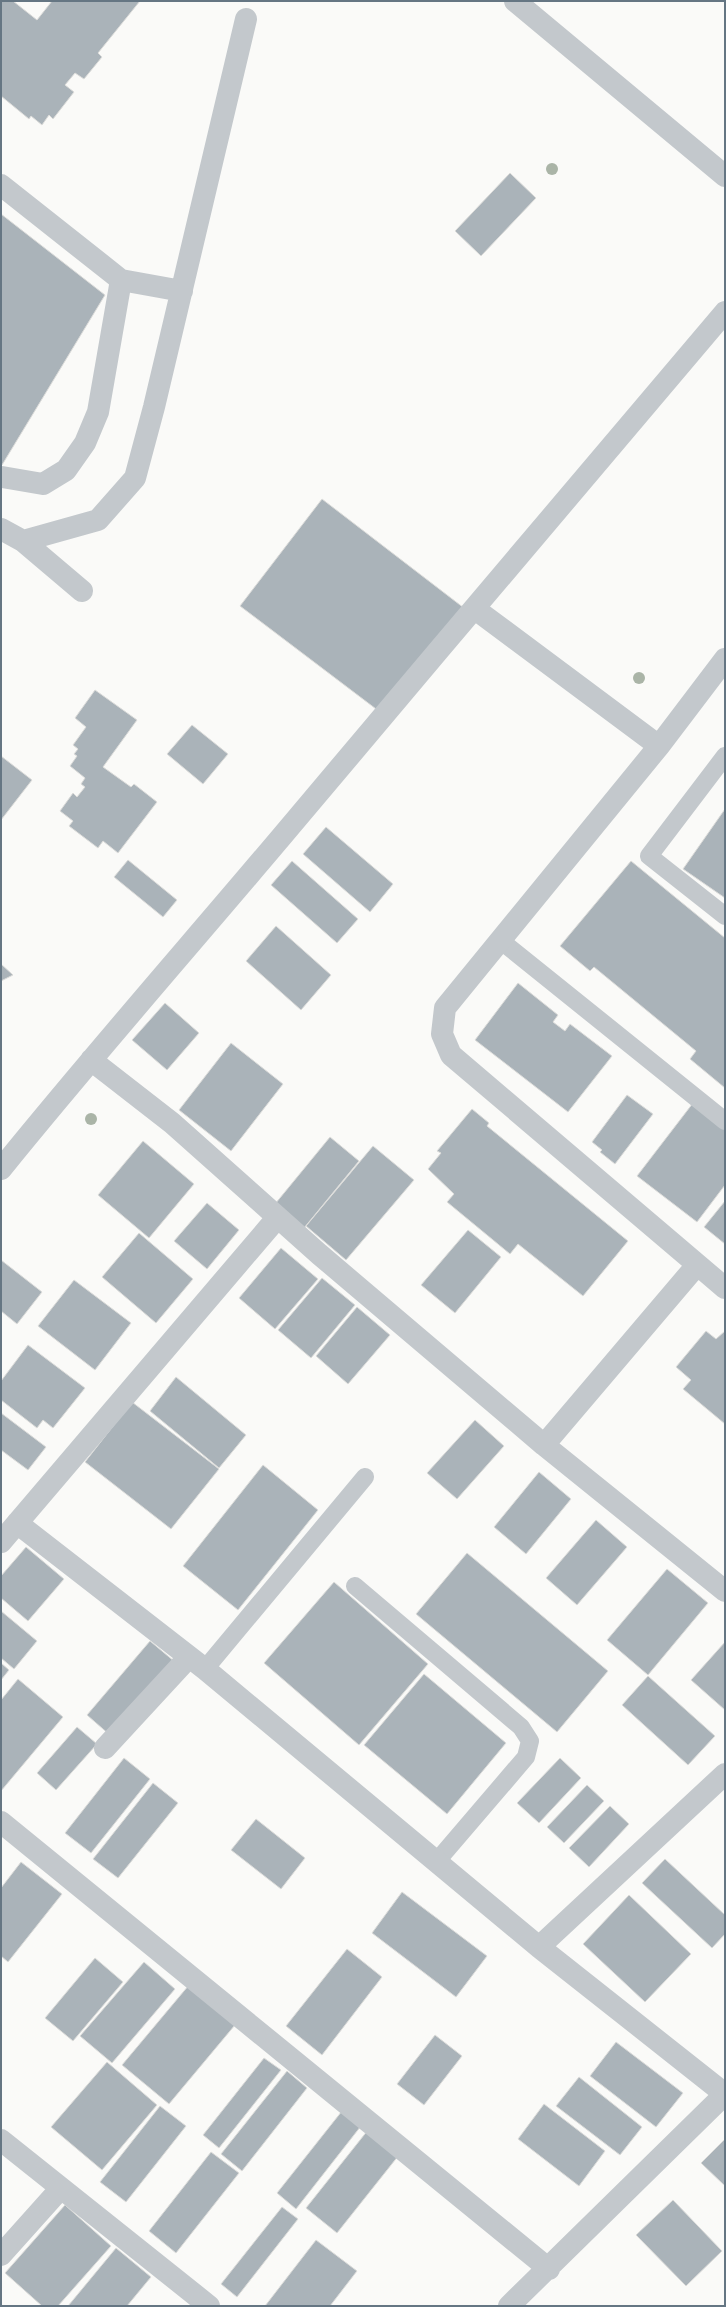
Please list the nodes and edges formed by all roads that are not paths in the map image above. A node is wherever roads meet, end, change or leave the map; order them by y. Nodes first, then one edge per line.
1 (515, 1) edge
2 (246, 19) dead end
3 (725, 176) edge
4 (1, 186) edge
5 (121, 280) junction
6 (182, 291) junction
7 (725, 312) edge
8 (2, 477) dead end
9 (1, 529) edge
10 (23, 541) junction
11 (82, 591) dead end
12 (475, 609) junction
13 (725, 659) edge
14 (659, 746) junction
15 (725, 756) edge
16 (725, 916) edge
17 (500, 940) junction
18 (90, 1060) junction
19 (725, 1121) edge
20 (1, 1169) edge
21 (277, 1218) junction
22 (697, 1265) junction
23 (725, 1288) edge
24 (544, 1445) junction
25 (365, 1477) dead end
26 (17, 1523) junction
27 (1, 1542) edge
28 (356, 1586) dead end
29 (725, 1591) edge
30 (197, 1663) junction
31 (105, 1748) dead end
32 (725, 1774) edge
33 (1, 1822) edge
34 (436, 1861) junction
35 (539, 1947) junction
36 (725, 2094) edge
37 (1, 2140) edge
38 (61, 2188) junction
39 (1, 2255) edge
40 (549, 2268) junction
41 (209, 2306) edge
42 (510, 2306) edge

1 - 3 street
2 - 6 street
4 - 5 street
5 - 6 street
5 - 8 street
6 - 10 street
7 - 12 street
9 - 10 street
10 - 11 street
12 - 14 street
12 - 18 street
13 - 14 street
14 - 17 street
15 - 16 lane
17 - 19 lane
17 - 22 street
18 - 20 street
18 - 21 street
21 - 24 street
21 - 26 street
22 - 23 street
22 - 24 street
24 - 29 street
25 - 30 lane
26 - 27 street
26 - 30 street
28 - 34 lane
30 - 31 street
30 - 34 street
32 - 35 street
33 - 40 street
34 - 35 street
35 - 36 street
36 - 40 street
37 - 38 street
38 - 39 street
38 - 41 street
40 - 42 street

